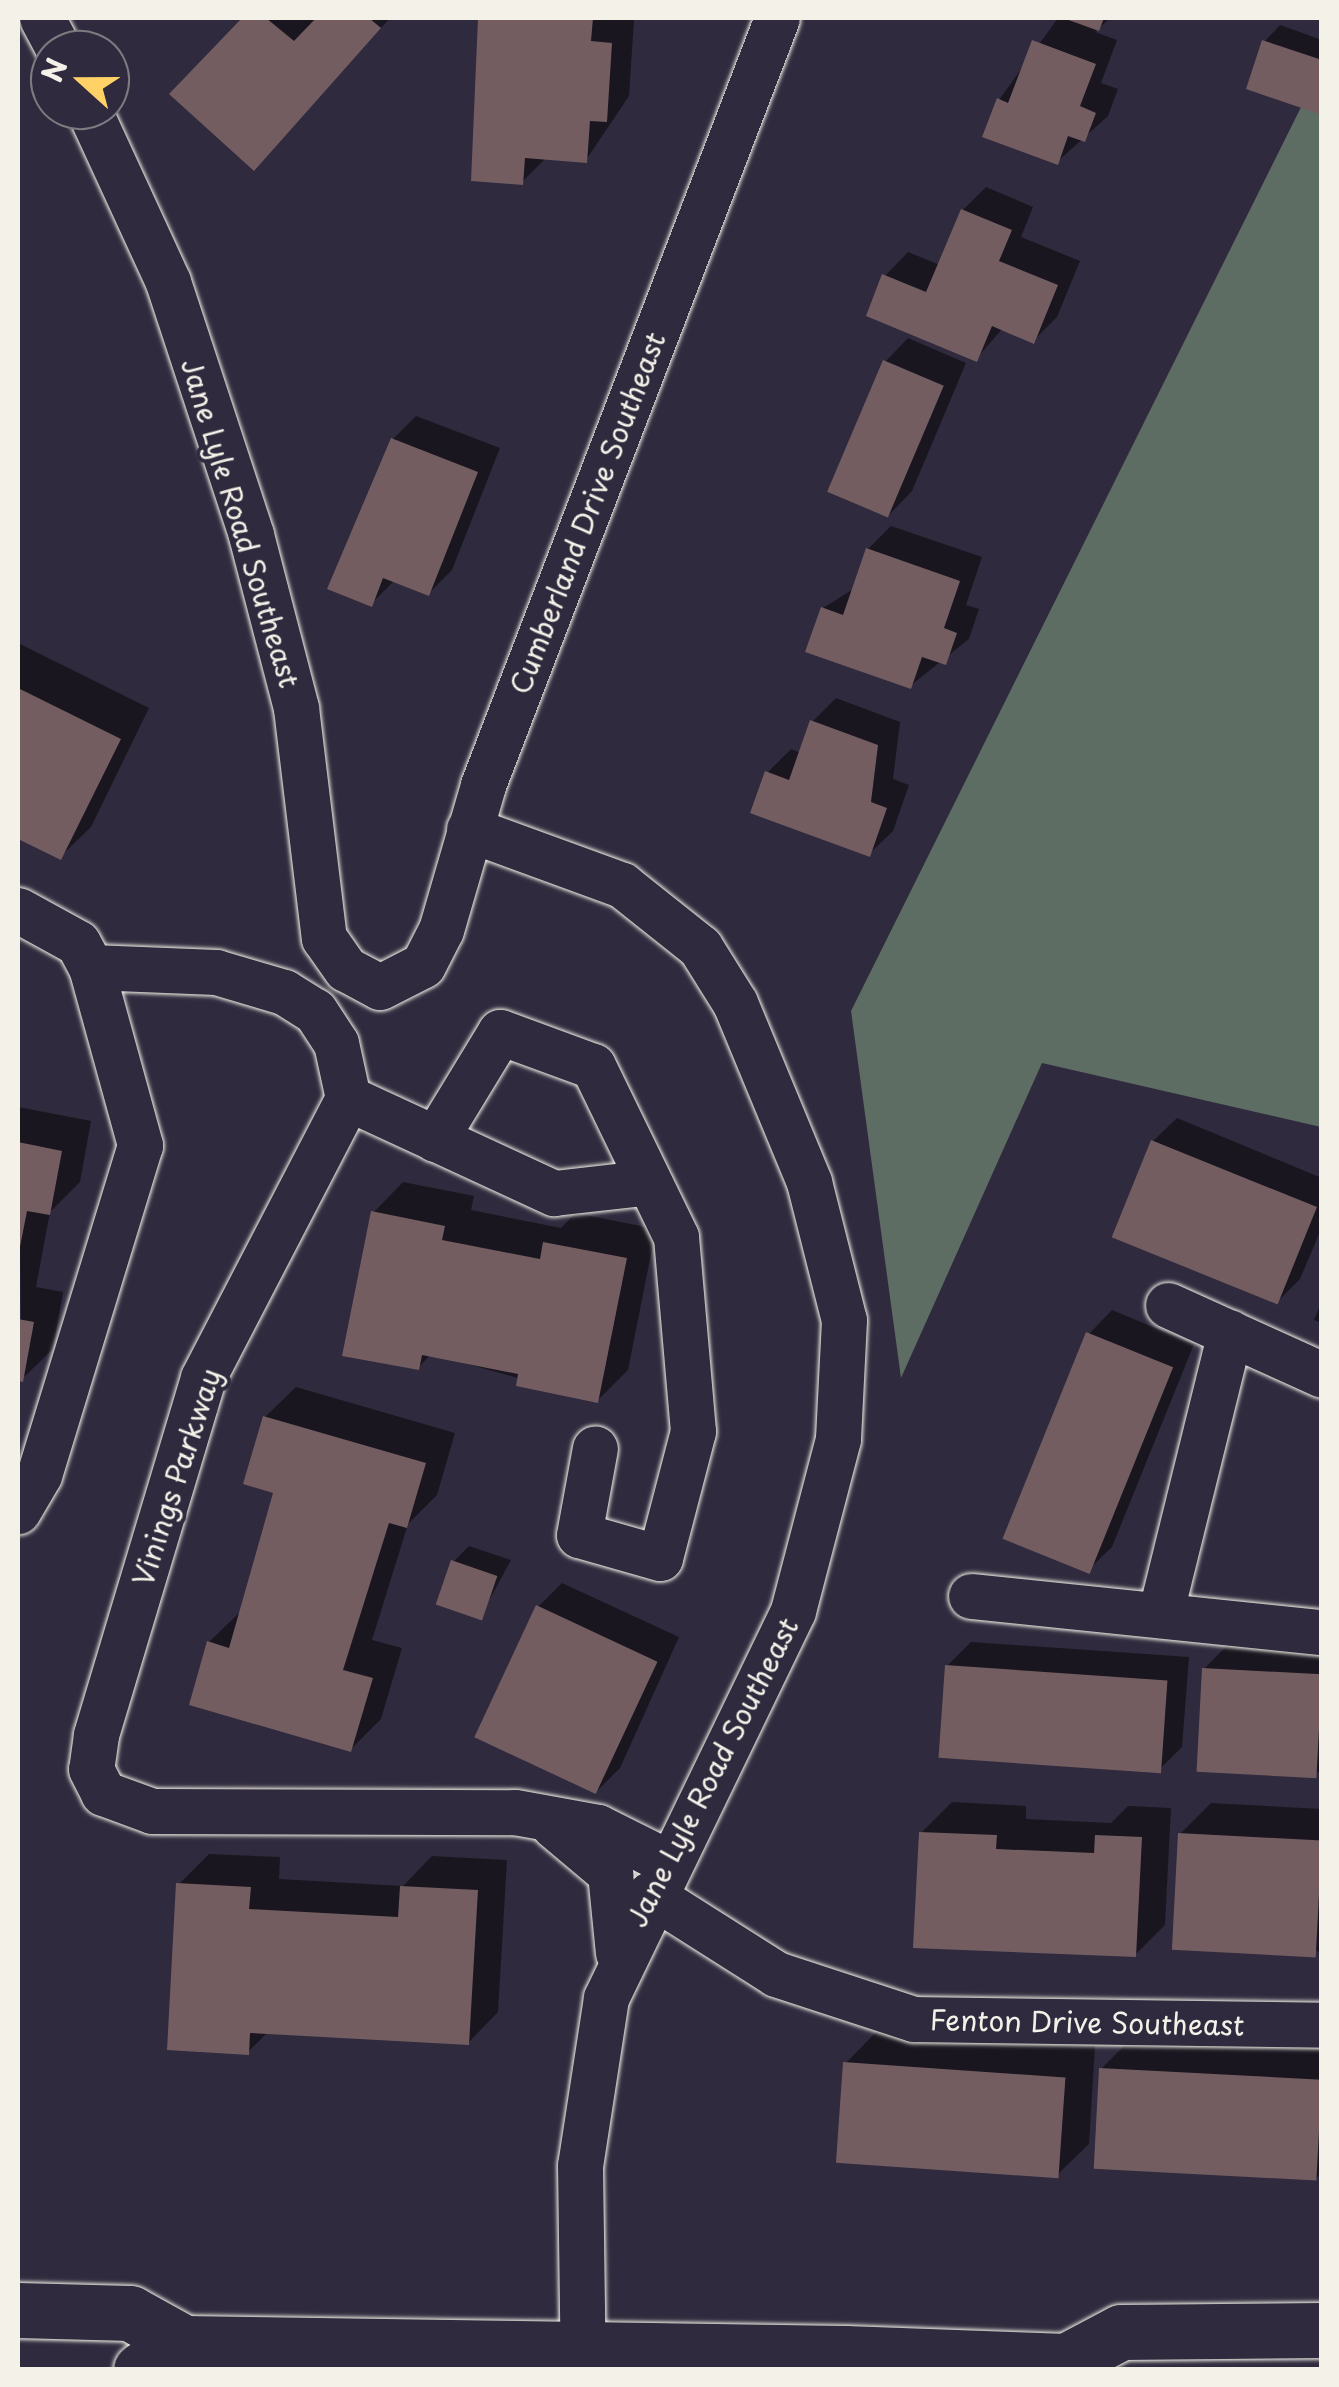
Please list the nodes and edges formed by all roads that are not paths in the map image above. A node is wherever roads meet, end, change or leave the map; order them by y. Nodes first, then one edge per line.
1 (777, 18) edge
2 (99, 130) edge
3 (468, 829) junction
4 (18, 910) edge
5 (91, 966) junction
6 (380, 987) joint
7 (348, 1098) junction
8 (435, 1140) junction
9 (643, 1183) junction
10 (1168, 1305) dead end
11 (1230, 1333) junction
12 (1322, 1376) edge
13 (595, 1448) dead end
14 (18, 1511) edge
15 (970, 1596) dead end
16 (1160, 1615) junction
17 (1322, 1632) edge
18 (548, 1820) junction
19 (658, 1877) junction
20 (619, 1963) junction
21 (1322, 2024) edge
22 (18, 2310) edge
23 (1322, 2330) edge
24 (162, 2356) edge
25 (582, 2359) edge
26 (853, 2361) edge
27 (1073, 2365) edge

1 - 3 street, Cumberland Drive Southeast
2 - 6 street, Jane Lyle Road Southeast
3 - 6 street, Cumberland Drive Southeast
3 - 19 street, Jane Lyle Road Southeast
4 - 5 street
5 - 7 street
5 - 14 street
7 - 8 street
7 - 18 street, Vinings Parkway
8 - 9 street
8 - 9 street
9 - 13 street
10 - 11 street
11 - 12 street
11 - 16 street
15 - 16 street
16 - 17 street
18 - 19 street, Vinings Parkway
18 - 20 street
19 - 20 street, Jane Lyle Road Southeast
19 - 21 street, Fenton Drive Southeast
20 - 25 street, Jane Lyle Road Southeast
22 - 24 main road
23 - 27 main road
24 - 25 main road
25 - 26 main road
26 - 27 main road

